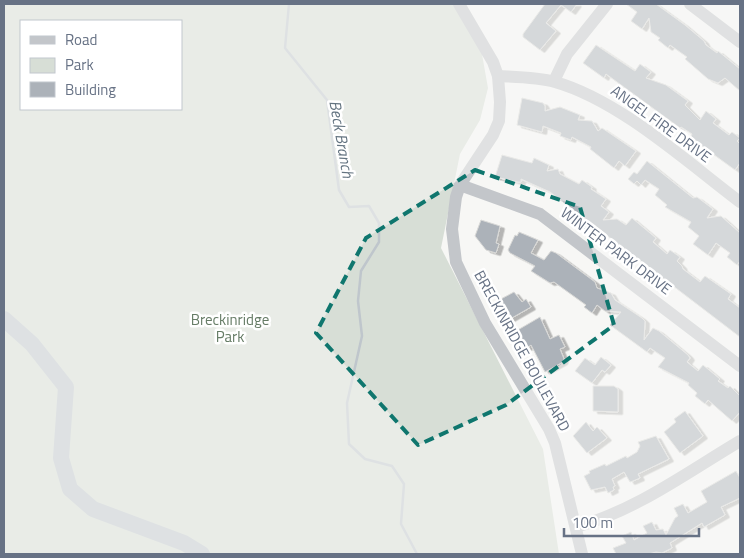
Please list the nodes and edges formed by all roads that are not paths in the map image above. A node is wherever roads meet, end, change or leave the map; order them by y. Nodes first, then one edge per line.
1 (459, 4) edge
2 (607, 4) edge
3 (690, 4) edge
4 (740, 42) edge
5 (498, 76) junction
6 (554, 81) junction
7 (460, 186) junction
8 (740, 202) edge
9 (740, 366) edge
10 (740, 441) edge
11 (576, 527) junction
12 (582, 554) edge

1 - 5 street, BRECKINRIDGE BOULEVARD
2 - 6 street
3 - 4 street
5 - 6 street, ANGEL FIRE DRIVE
5 - 7 street, BRECKINRIDGE BOULEVARD
6 - 8 street, ANGEL FIRE DRIVE
7 - 9 street, WINTER PARK DRIVE
7 - 11 street, BRECKINRIDGE BOULEVARD
10 - 11 street
11 - 12 street, BRECKINRIDGE BOULEVARD

